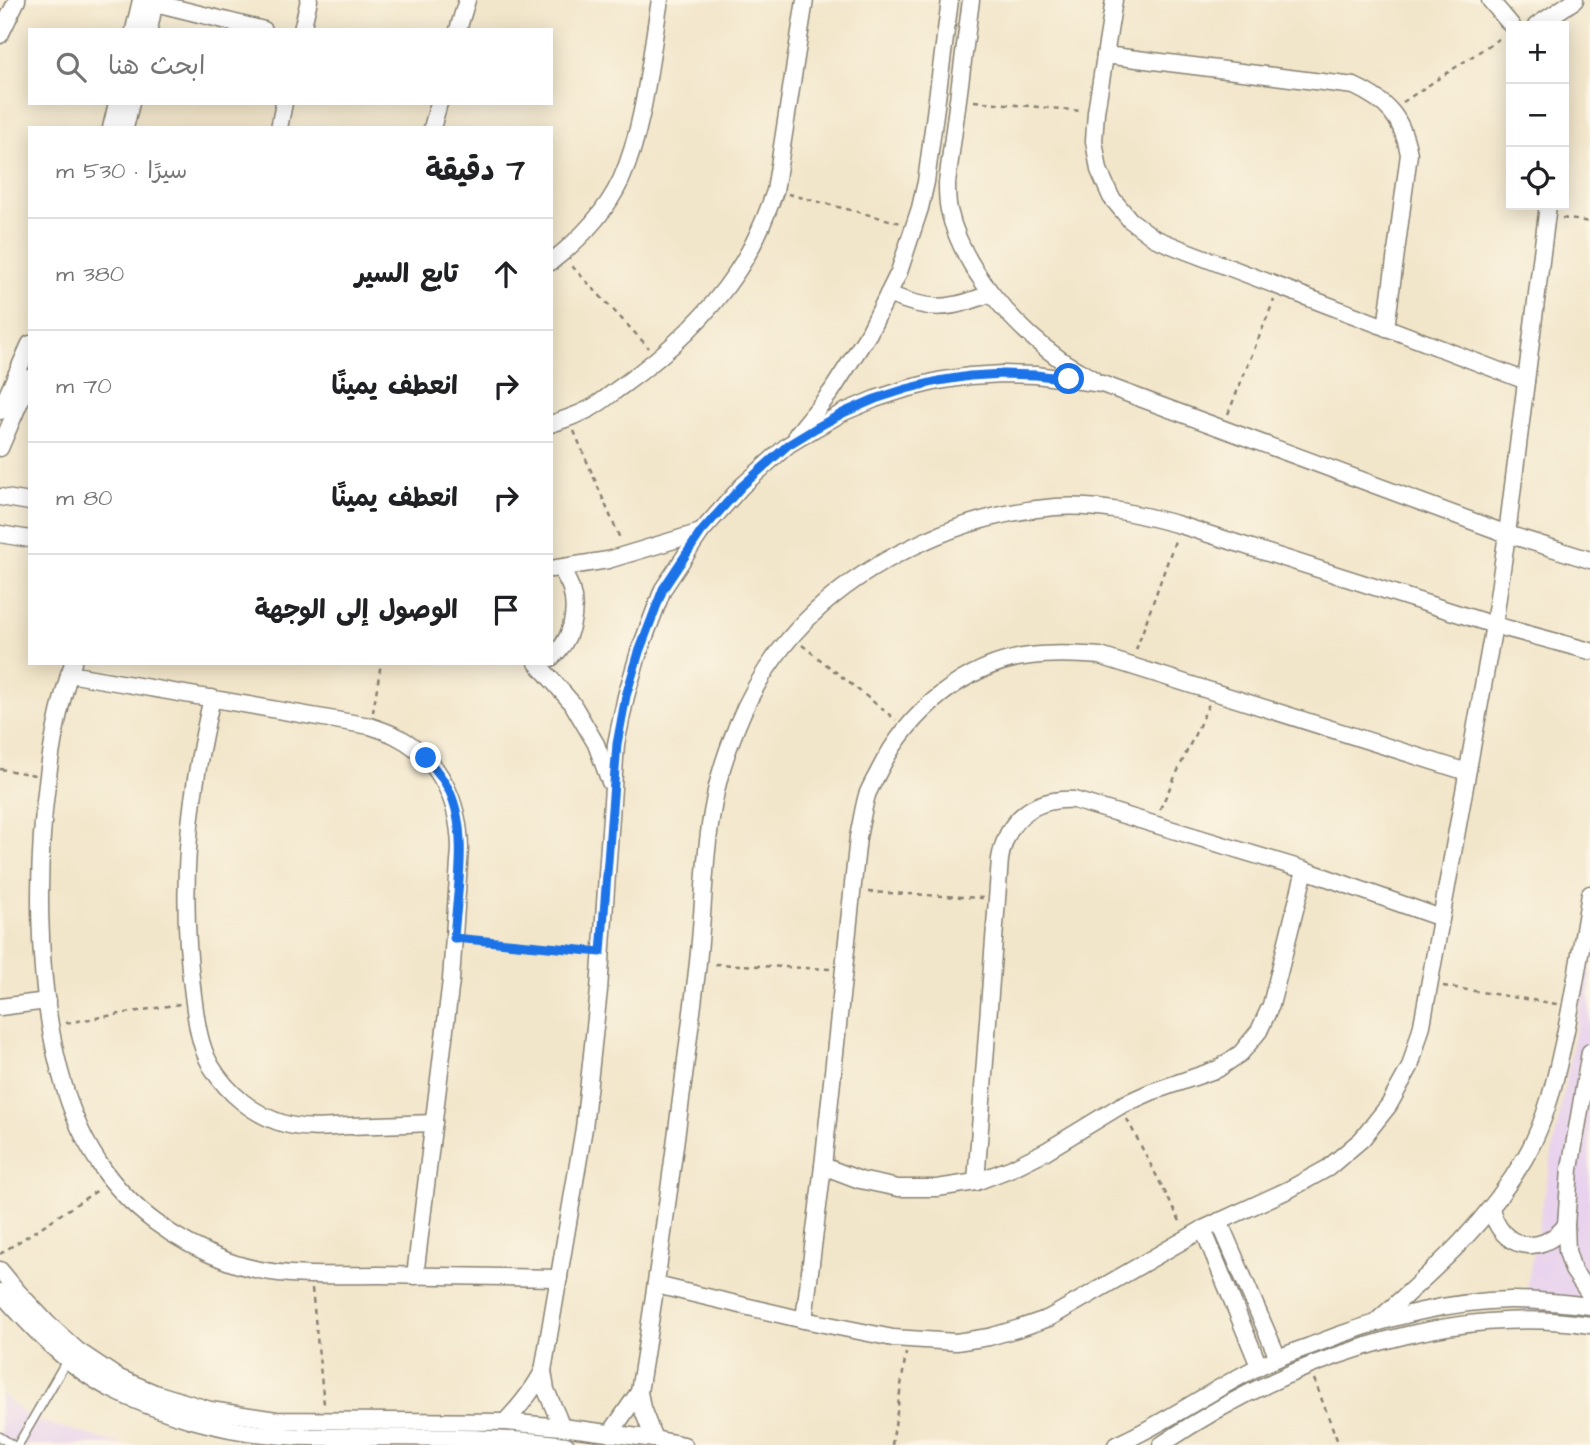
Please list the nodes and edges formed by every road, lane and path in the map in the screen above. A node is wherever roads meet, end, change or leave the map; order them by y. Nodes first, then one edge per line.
1 (17, 0) edge
2 (309, 0) edge
3 (467, 0) edge
4 (660, 0) edge
5 (806, 0) edge
6 (950, 0) edge
7 (971, 0) edge
8 (1114, 0) edge
9 (1490, 0) edge
10 (1575, 0) edge
11 (151, 1) edge
12 (1506, 21) edge
13 (1544, 21) edge
14 (135, 28) edge
15 (149, 28) edge
16 (256, 28) edge
17 (302, 28) edge
18 (459, 28) edge
19 (1506, 31) edge
20 (0, 35) edge
21 (1105, 55) junction
22 (958, 99) junction
23 (117, 105) edge
24 (131, 105) edge
25 (285, 105) edge
26 (438, 105) edge
27 (1390, 110) junction
28 (1096, 112) junction
29 (111, 126) edge
30 (125, 126) edge
31 (279, 126) edge
32 (433, 126) edge
33 (775, 191) junction
34 (1547, 210) edge
35 (1590, 222) edge
36 (914, 226) junction
37 (556, 259) edge
38 (1279, 287) junction
39 (991, 293) junction
40 (888, 294) junction
41 (1387, 328) junction
42 (28, 348) edge
43 (658, 358) junction
44 (1526, 381) junction
45 (28, 383) edge
46 (1101, 384) junction
47 (0, 411) edge
48 (568, 418) junction
49 (553, 423) edge
50 (1222, 429) junction
51 (788, 445) junction
52 (0, 447) edge
53 (0, 497) edge
54 (28, 502) edge
55 (1180, 524) junction
56 (701, 532) junction
57 (0, 534) edge
58 (1507, 534) junction
59 (28, 539) edge
60 (626, 554) junction
61 (1590, 560) edge
62 (556, 569) edge
63 (1494, 625) junction
64 (792, 636) junction
65 (1590, 651) edge
66 (553, 656) edge
67 (381, 665) edge
68 (544, 665) edge
69 (1130, 665) junction
70 (71, 669) edge
71 (1214, 692) junction
72 (212, 698) junction
73 (370, 726) junction
74 (906, 728) junction
75 (0, 769) edge
76 (1468, 772) junction
77 (48, 777) junction
78 (612, 789) junction
79 (1154, 824) junction
80 (1305, 870) junction
81 (852, 891) junction
82 (1590, 894) edge
83 (997, 898) junction
84 (1441, 918) junction
85 (454, 938) junction
86 (601, 952) junction
87 (698, 963) junction
88 (844, 970) junction
89 (1430, 984) junction
90 (47, 1001) junction
91 (194, 1002) junction
92 (1571, 1006) junction
93 (0, 1007) edge
94 (51, 1026) junction
95 (1590, 1052) edge
96 (1120, 1106) junction
97 (434, 1122) junction
98 (823, 1166) junction
99 (113, 1180) junction
100 (976, 1182) junction
101 (1491, 1208) junction
102 (1220, 1221) junction
103 (1566, 1225) junction
104 (1203, 1229) junction
105 (1188, 1237) junction
106 (0, 1254) edge
107 (0, 1270) edge
108 (311, 1275) junction
109 (415, 1276) junction
110 (559, 1278) junction
111 (656, 1285) junction
112 (0, 1292) edge
113 (1590, 1295) edge
114 (1590, 1306) edge
115 (804, 1320) junction
116 (1373, 1324) junction
117 (1590, 1325) edge
118 (909, 1340) junction
119 (1278, 1358) junction
120 (67, 1359) junction
121 (1309, 1366) junction
122 (1259, 1367) junction
123 (543, 1371) junction
124 (639, 1392) junction
125 (326, 1422) junction
126 (505, 1422) junction
127 (562, 1427) junction
128 (610, 1434) junction
129 (0, 1437) edge
130 (654, 1439) junction
131 (15, 1445) edge
132 (566, 1445) edge
133 (684, 1445) edge
134 (892, 1445) edge
135 (1116, 1445) edge
136 (1161, 1445) edge
137 (1339, 1445) edge

1 - 20 street
2 - 17 street
3 - 18 street
4 - 37 street
5 - 33 street
6 - 36 street
7 - 22 street
8 - 21 street
9 - 12 street
10 - 13 street
11 - 14 street
11 - 15 street
11 - 16 street
19 - 27 path
21 - 27 street
21 - 28 street
22 - 28 path
22 - 39 street
23 - 29 street
24 - 30 street
25 - 31 street
26 - 32 street
27 - 41 street
28 - 38 street
33 - 36 path
33 - 43 street
34 - 35 path
34 - 44 street
36 - 40 street
37 - 43 path
38 - 41 street
38 - 50 path
39 - 40 street
39 - 46 street
40 - 51 street
41 - 44 street
42 - 47 street
43 - 48 street
44 - 58 street
45 - 52 street
46 - 50 street
46 - 51 street
48 - 49 street
48 - 60 path
50 - 58 street
51 - 56 street
53 - 54 street
55 - 63 street
55 - 64 street
55 - 69 path
56 - 60 street
56 - 78 street
57 - 59 street
58 - 61 street
58 - 63 street
60 - 62 street
62 - 66 street
63 - 65 street
63 - 76 street
64 - 74 path
64 - 87 street
67 - 73 path
68 - 78 street
69 - 71 street
69 - 74 street
70 - 72 street
70 - 77 street
71 - 76 street
71 - 79 path
72 - 73 street
72 - 91 street
73 - 85 street
74 - 81 street
75 - 77 path
76 - 84 street
77 - 90 street
78 - 86 street
79 - 80 street
79 - 83 street
80 - 84 street
80 - 96 street
81 - 83 path
81 - 88 street
82 - 92 street
83 - 100 street
84 - 89 street
85 - 86 path
85 - 97 street
86 - 110 street
87 - 88 path
87 - 111 street
88 - 98 street
89 - 92 path
89 - 102 street
90 - 93 street
90 - 94 street
91 - 94 path
91 - 97 street
92 - 101 street
94 - 99 street
95 - 103 street
96 - 100 street
96 - 105 path
97 - 109 street
98 - 100 street
98 - 115 street
99 - 106 path
99 - 108 street
101 - 103 street
101 - 116 street
102 - 104 street
102 - 119 street
103 - 113 street
104 - 105 street
104 - 122 street
105 - 118 street
107 - 125 street
108 - 109 street
108 - 125 path
109 - 110 street
110 - 123 street
111 - 115 street
111 - 124 street
112 - 120 street
114 - 116 street
115 - 118 street
116 - 119 street
117 - 121 street
118 - 134 path
119 - 122 street
120 - 131 lane
120 - 132 street
121 - 136 street
121 - 137 path
122 - 135 street
123 - 126 street
123 - 127 street
124 - 128 street
124 - 130 street
125 - 126 street
126 - 127 street
127 - 128 street
128 - 130 street
129 - 131 lane
130 - 133 street

